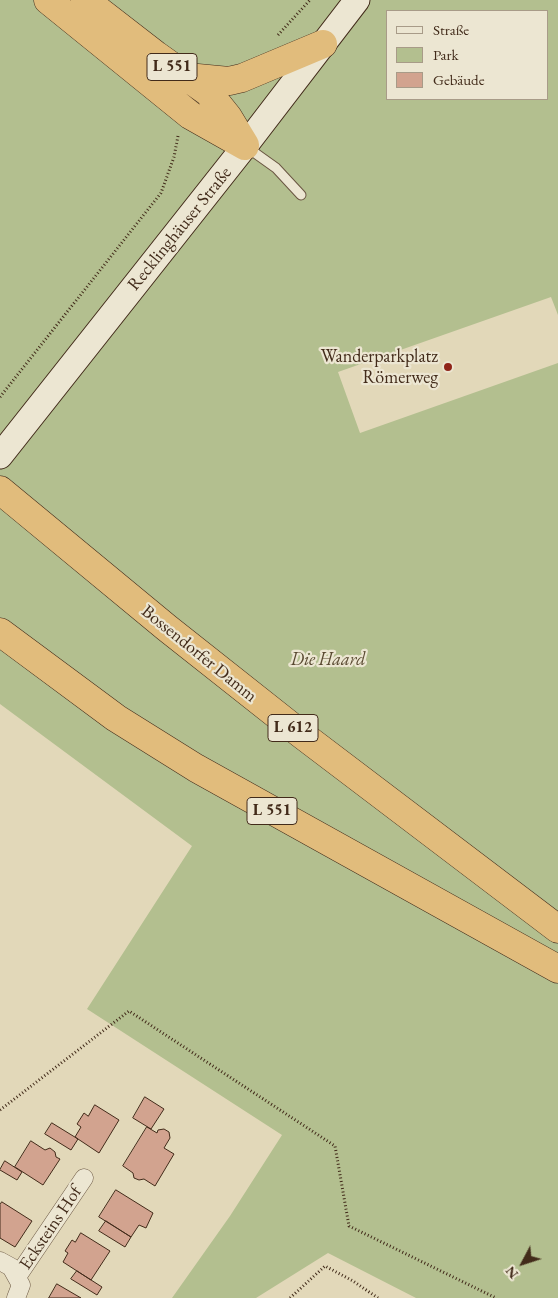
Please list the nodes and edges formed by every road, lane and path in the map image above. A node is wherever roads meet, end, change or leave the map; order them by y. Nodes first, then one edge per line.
1 (48, 0) edge
2 (85, 0) edge
3 (357, 0) edge
4 (323, 44) junction
5 (185, 77) junction
6 (190, 115) junction
7 (245, 146) junction
8 (301, 195) dead end
9 (0, 397) edge
10 (0, 456) edge
11 (0, 490) edge
12 (0, 632) edge
13 (558, 929) edge
14 (558, 969) edge
15 (0, 1110) edge
16 (84, 1178) dead end
17 (0, 1261) edge
18 (17, 1277) junction
19 (16, 1298) edge
20 (290, 1298) edge
21 (378, 1298) edge
22 (496, 1298) edge

1 - 6 highway, L 551
2 - 5 highway, L 551
3 - 4 main road, Recklinghäuser Straße / L 551
4 - 5 highway, L 551
4 - 7 main road, Recklinghäuser Straße / L 551
5 - 7 highway, L 551
6 - 7 highway, L 551
6 - 9 path
7 - 8 lane
7 - 10 main road, Recklinghäuser Straße / L 551
11 - 13 highway, Bossendorfer Damm / L 612
12 - 14 highway, L 551
15 - 22 path
16 - 18 street, Ecksteins Hof
17 - 18 street, Ecksteins Hof
18 - 19 street, Ecksteins Hof
20 - 21 path

